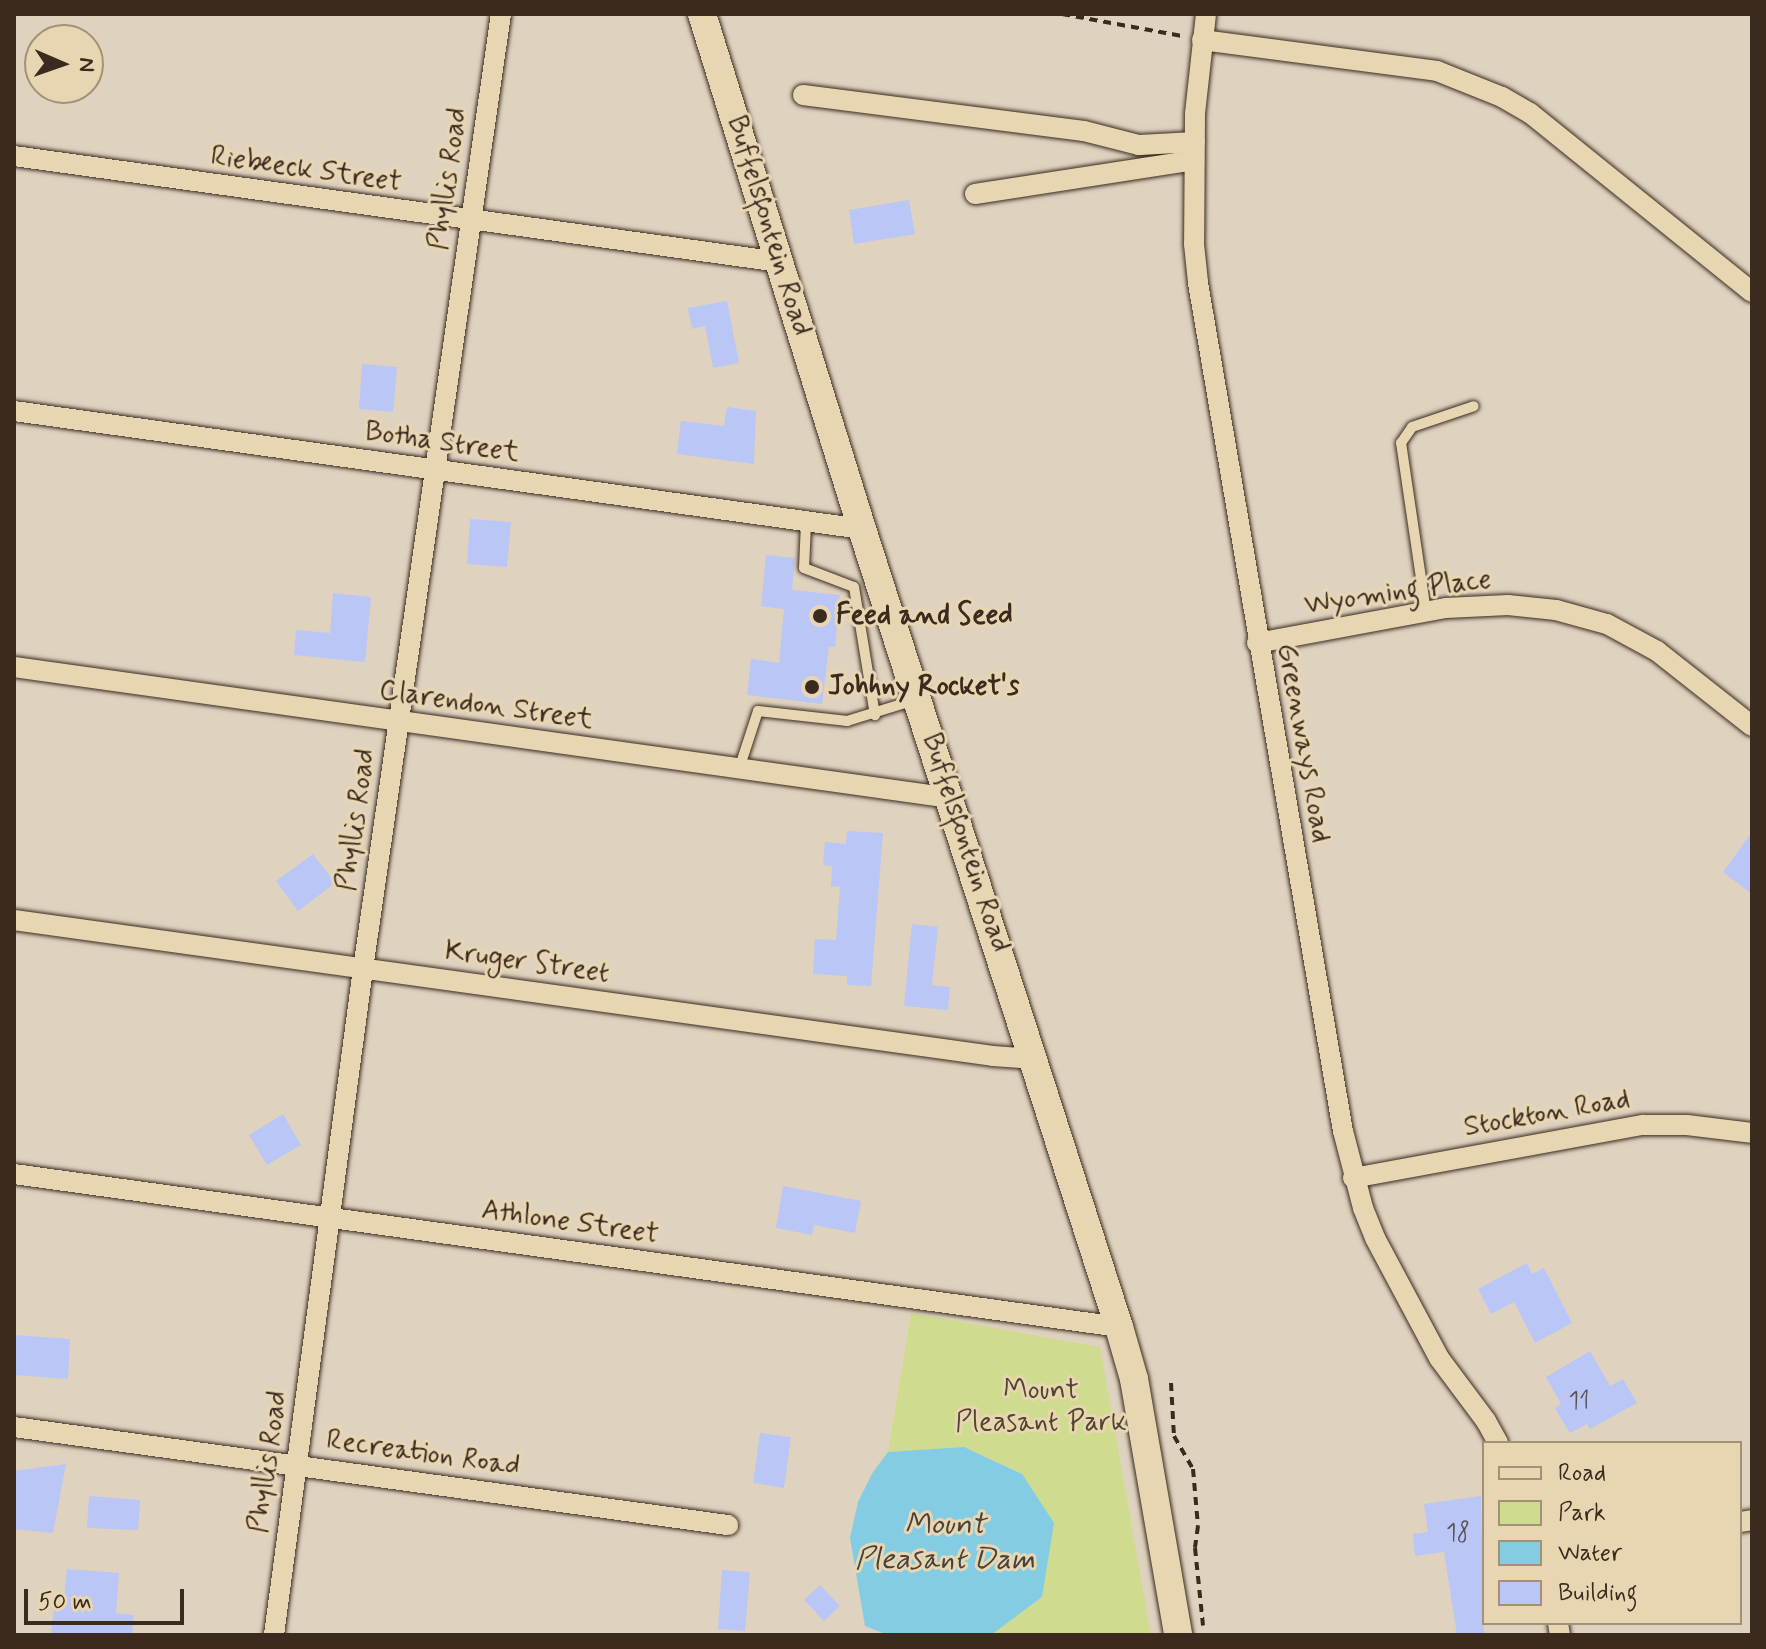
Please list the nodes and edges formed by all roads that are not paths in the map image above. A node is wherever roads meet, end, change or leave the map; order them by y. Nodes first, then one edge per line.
1 (501, 14) edge
2 (702, 14) edge
3 (1206, 14) edge
4 (1202, 40) junction
5 (803, 95) dead end
6 (1194, 151) junction
7 (14, 156) edge
8 (975, 194) dead end
9 (470, 222) junction
10 (780, 262) junction
11 (1752, 292) edge
12 (1474, 406) dead end
13 (14, 411) edge
14 (435, 471) junction
15 (806, 523) junction
16 (862, 529) junction
17 (1426, 612) junction
18 (1257, 643) junction
19 (14, 667) edge
20 (918, 699) junction
21 (875, 715) junction
22 (400, 722) junction
23 (1752, 726) edge
24 (739, 769) junction
25 (951, 798) junction
26 (14, 920) edge
27 (363, 969) junction
28 (1033, 1059) junction
29 (1752, 1133) edge
30 (14, 1174) edge
31 (1353, 1178) junction
32 (328, 1218) junction
33 (1119, 1327) junction
34 (14, 1427) edge
35 (1497, 1441) edge
36 (297, 1465) junction
37 (728, 1525) dead end
38 (274, 1635) edge
39 (1178, 1635) edge

1 - 9 street, Phyllis Road
2 - 10 main road, Buffelsfontein Road
3 - 4 street, Greenways Road
4 - 6 street, Greenways Road
4 - 11 street
5 - 6 street
6 - 8 street
6 - 18 street, Greenways Road
7 - 9 street, Riebeeck Street
9 - 10 street, Riebeeck Street
9 - 14 street, Phyllis Road
10 - 16 main road, Buffelsfontein Road
12 - 17 lane
13 - 14 street, Botha Street
14 - 15 street, Botha Street
14 - 22 street, Phyllis Road
15 - 16 street, Botha Street
15 - 21 lane
16 - 20 main road, Buffelsfontein Road
17 - 18 street, Wyoming Place
17 - 23 street, Wyoming Place
18 - 31 street, Greenways Road
19 - 22 street, Clarendon Street
20 - 21 lane
20 - 25 main road, Buffelsfontein Road
21 - 24 lane
22 - 24 street, Clarendon Street
22 - 27 street, Phyllis Road
24 - 25 street, Clarendon Street
25 - 28 main road, Buffelsfontein Road
26 - 27 street, Kruger Street
27 - 28 street, Kruger Street
27 - 32 street, Phyllis Road
28 - 33 main road, Buffelsfontein Road
29 - 31 street, Stockton Road
30 - 32 street, Athlone Street
31 - 35 street, Greenways Road
32 - 33 street, Athlone Street
32 - 36 street, Phyllis Road
33 - 39 main road, Buffelsfontein Road
34 - 36 street, Recreation Road
36 - 37 street, Recreation Road
36 - 38 street, Phyllis Road

